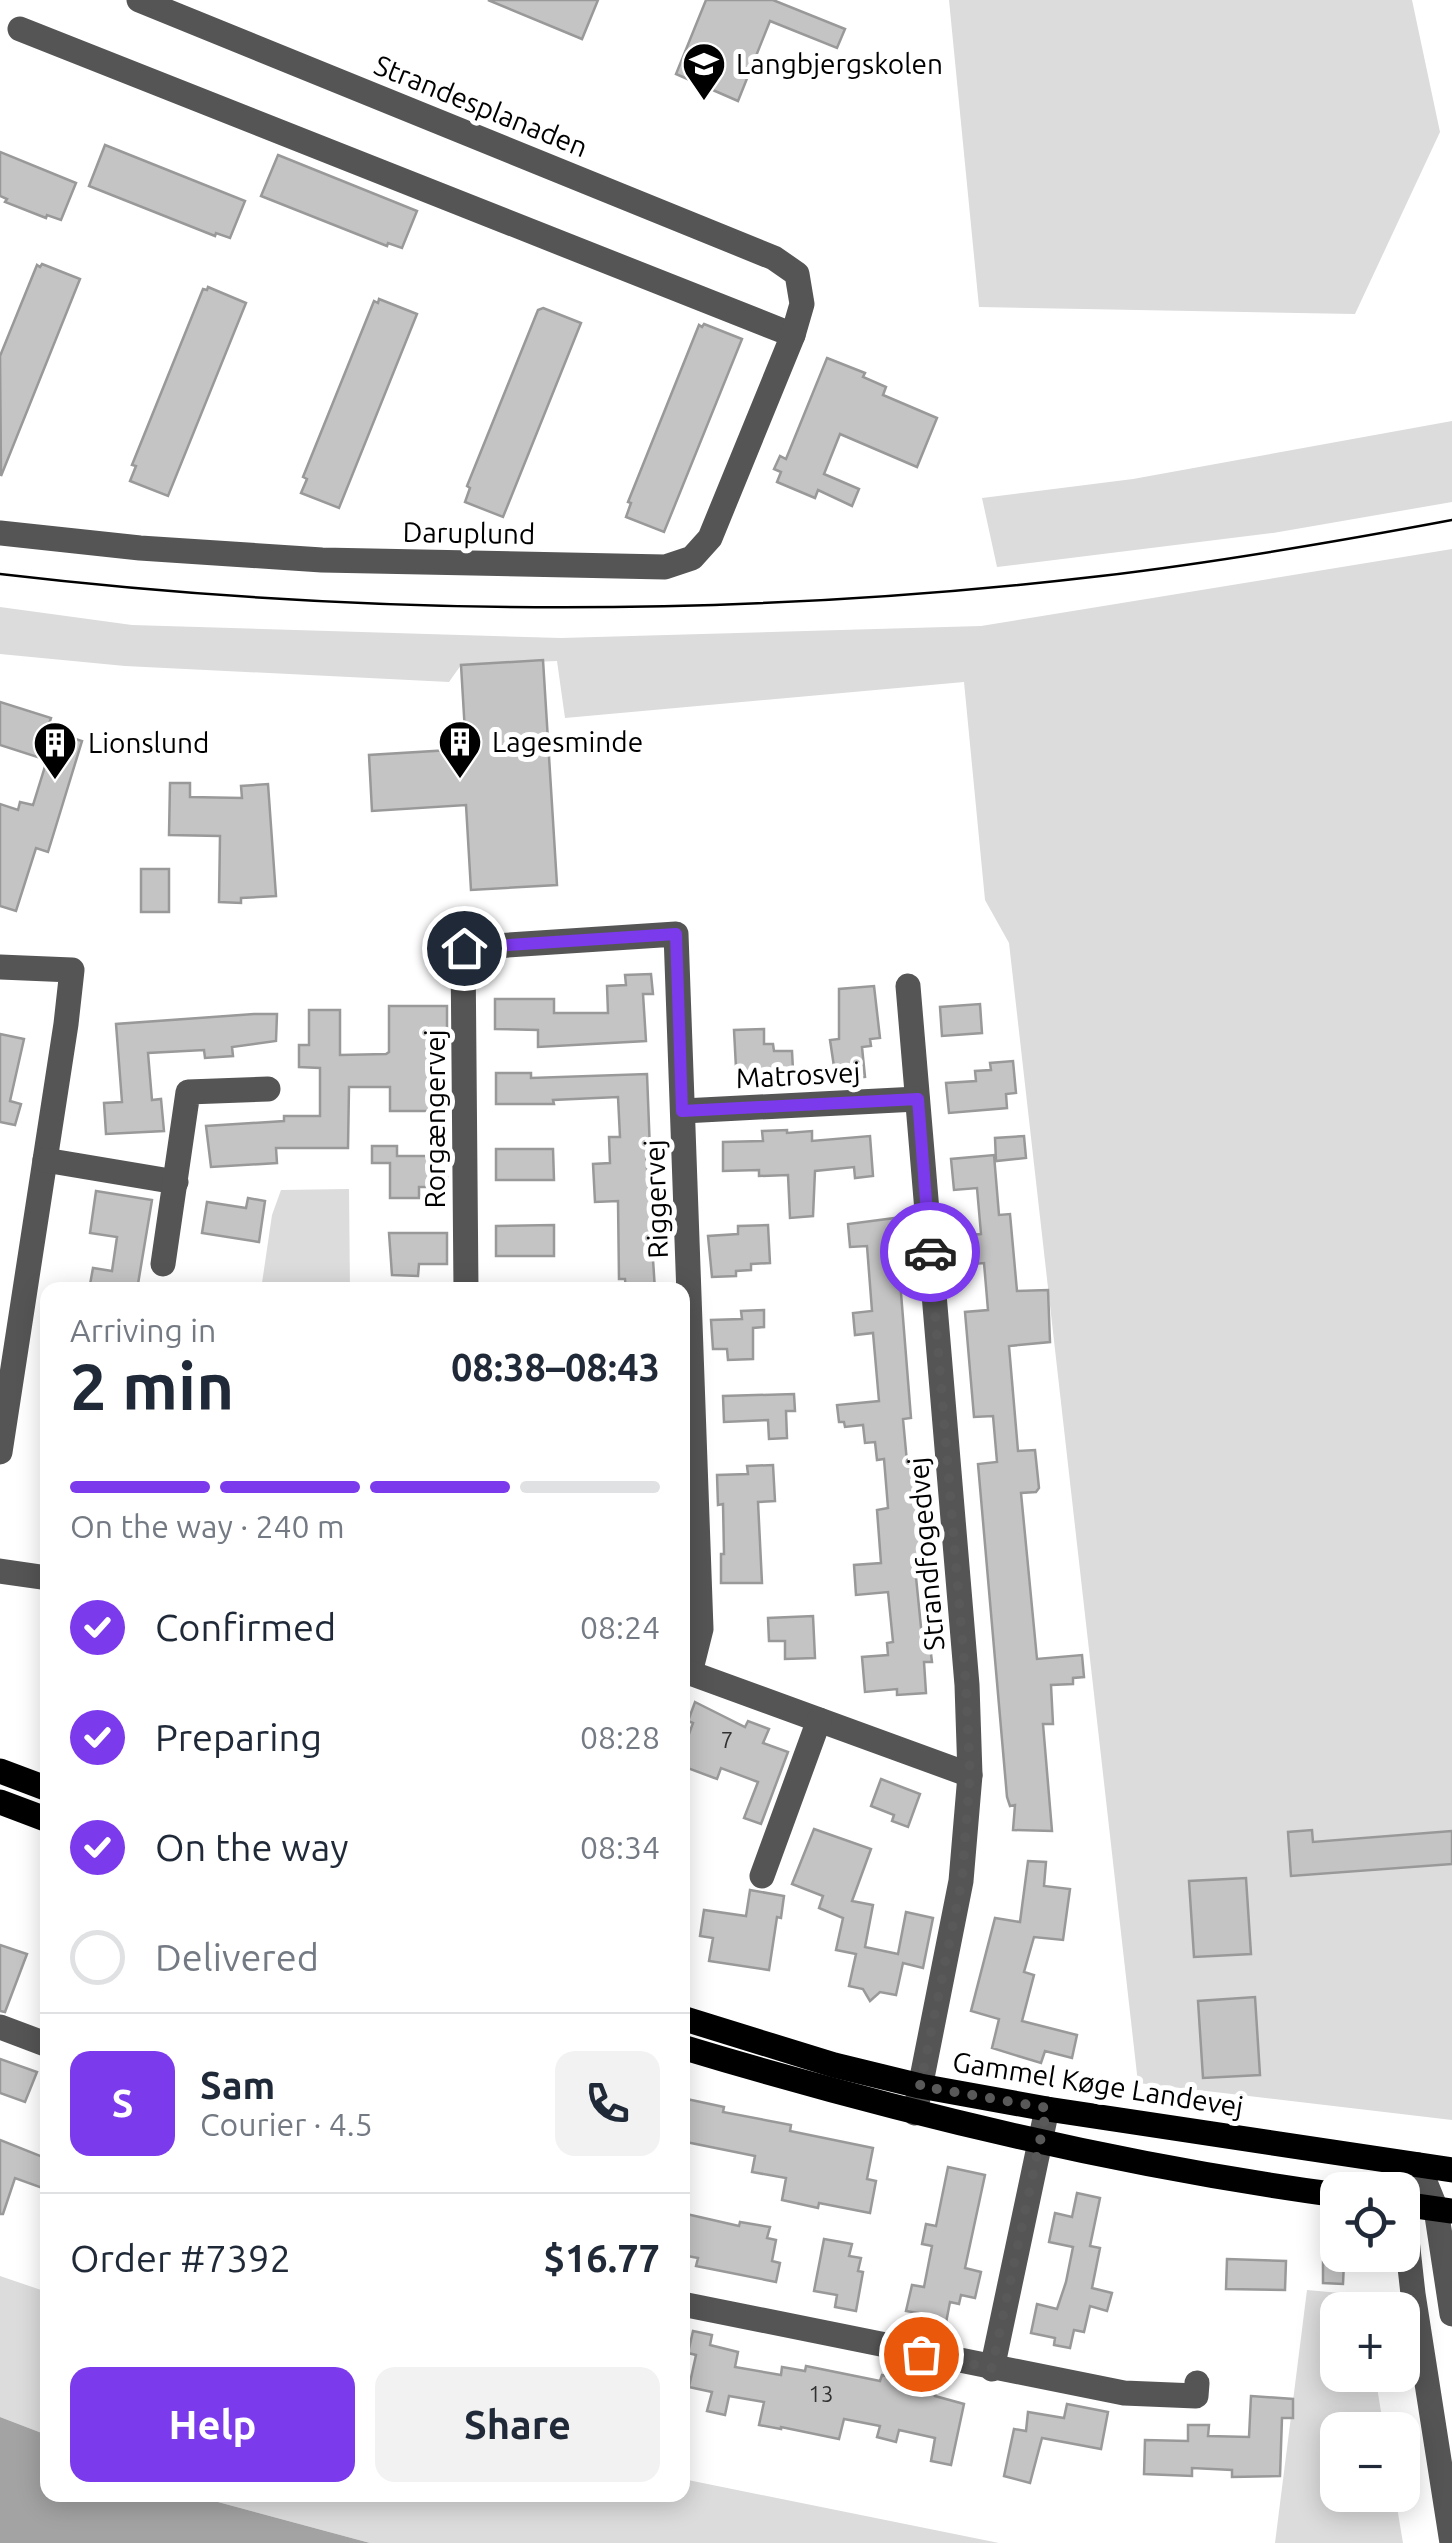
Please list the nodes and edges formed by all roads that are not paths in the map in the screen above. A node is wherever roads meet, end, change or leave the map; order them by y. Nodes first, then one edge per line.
1 (139, 0) edge
2 (20, 29) dead end
3 (797, 274) joint
4 (792, 335) junction
5 (0, 533) edge
6 (464, 948) joint
7 (0, 967) edge
8 (908, 986) dead end
9 (268, 1089) dead end
10 (918, 1099) junction
11 (682, 1111) junction
12 (45, 1160) junction
13 (176, 1182) junction
14 (163, 1264) dead end
15 (466, 1282) edge
16 (688, 1282) edge
17 (690, 1329) edge
18 (0, 1452) edge
19 (0, 1572) edge
20 (40, 1577) edge
21 (690, 1660) edge
22 (690, 1672) edge
23 (820, 1720) junction
24 (0, 1771) edge
25 (970, 1775) junction
26 (40, 1786) edge
27 (0, 1802) edge
28 (40, 1817) edge
29 (762, 1876) dead end
30 (690, 2020) edge
31 (0, 2027) edge
32 (40, 2042) edge
33 (690, 2048) edge
34 (920, 2086) junction
35 (1047, 2108) junction
36 (915, 2113) junction
37 (1040, 2142) junction
38 (1418, 2165) junction
39 (1452, 2170) edge
40 (1415, 2172) edge
41 (1320, 2192) edge
42 (1444, 2210) edge
43 (1410, 2272) edge
44 (690, 2306) edge
45 (1452, 2314) edge
46 (992, 2368) junction
47 (1197, 2383) dead end
48 (1452, 2543) edge

1 - 3 street, Strandesplanaden
2 - 4 street
3 - 4 street, Daruplund
4 - 5 street, Daruplund
6 - 11 street, Riggervej
6 - 15 street, Rorgængervej
7 - 12 street
8 - 10 street, Strandfogedvej
9 - 13 street
10 - 11 street, Matrosvej
10 - 25 street, Strandfogedvej
11 - 16 street, Riggervej
12 - 13 street
12 - 18 street
13 - 14 street
17 - 21 street, Riggervej
19 - 20 street
22 - 23 street
23 - 25 street
23 - 29 street
24 - 26 main road
25 - 34 street, Strandfogedvej
27 - 28 main road
30 - 34 main road, Gammel Køge Landevej
31 - 32 street
33 - 36 main road
34 - 35 main road, Gammel Køge Landevej
34 - 36 street, Strandfogedvej
35 - 37 street
35 - 38 main road, Gammel Køge Landevej
36 - 37 main road
37 - 41 main road
37 - 46 street
38 - 39 main road, Gammel Køge Landevej
38 - 40 street
38 - 42 street
42 - 45 street
43 - 48 street
44 - 46 street
46 - 47 street

